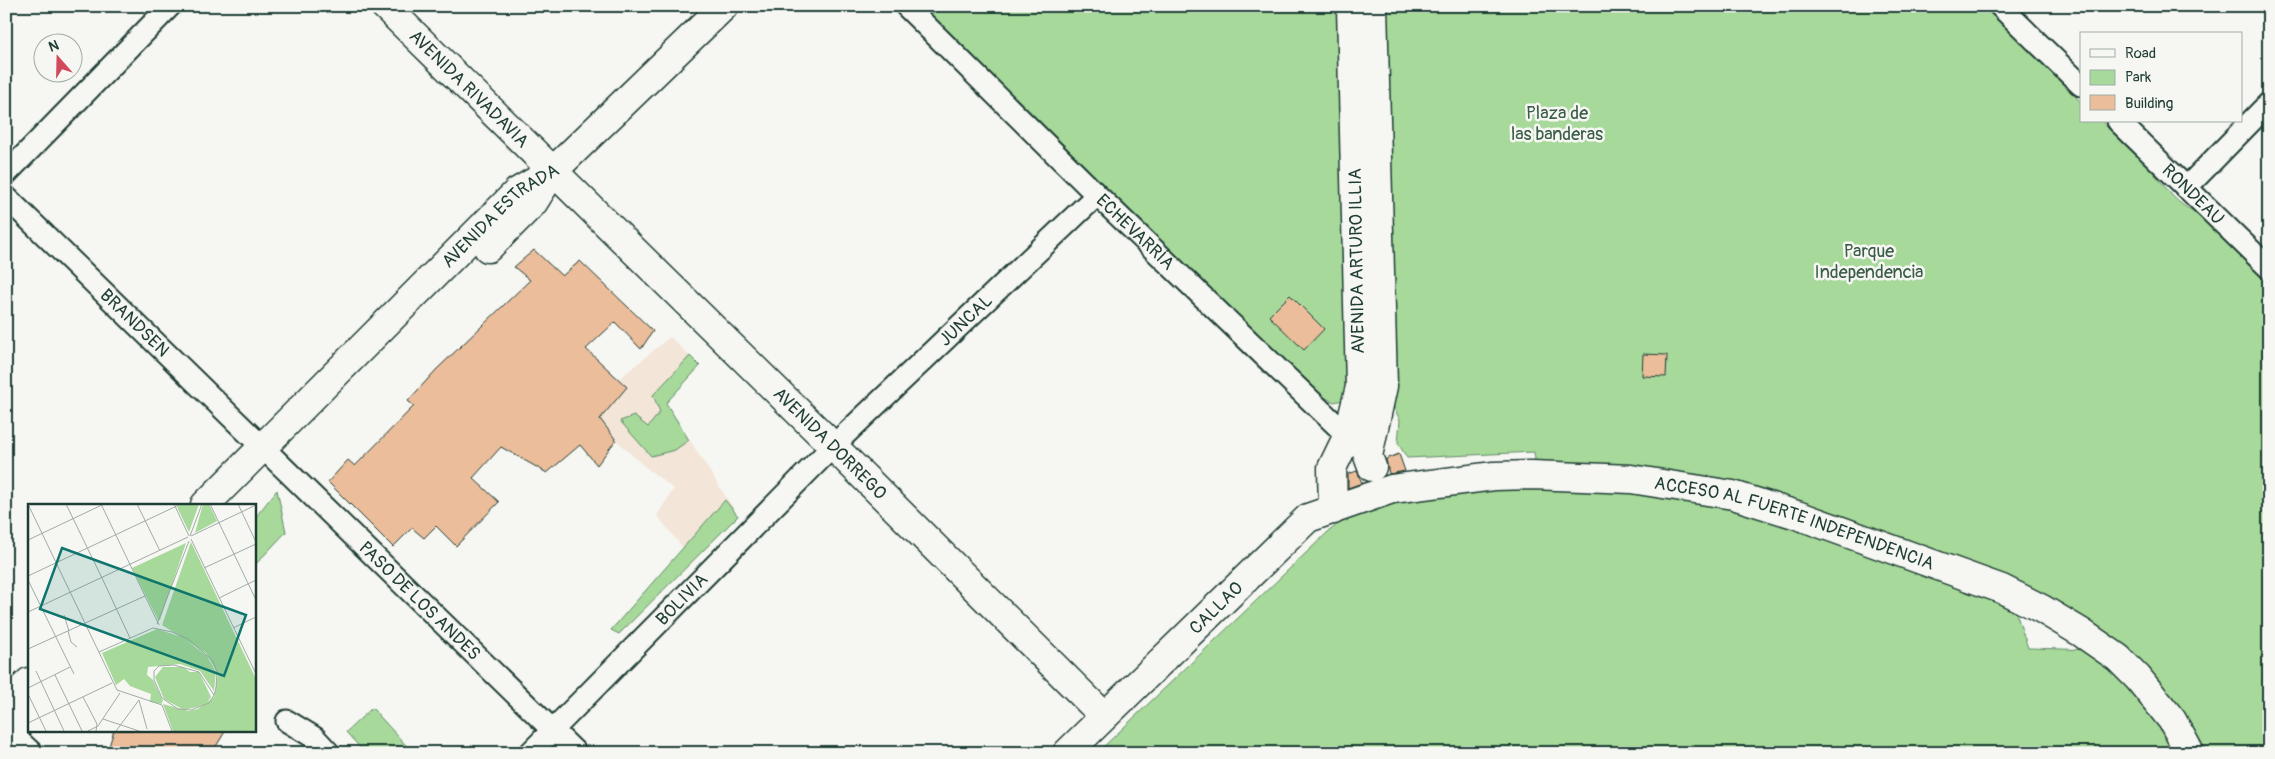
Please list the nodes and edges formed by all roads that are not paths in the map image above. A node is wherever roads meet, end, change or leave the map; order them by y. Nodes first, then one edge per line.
1 (170, 6) edge
2 (385, 6) edge
3 (724, 6) edge
4 (906, 6) edge
5 (1351, 6) edge
6 (1373, 6) edge
7 (2000, 6) edge
8 (2080, 85) edge
9 (2269, 103) edge
10 (2119, 122) edge
11 (553, 171) junction
12 (6, 174) edge
13 (2186, 188) junction
14 (1098, 195) junction
15 (6, 198) edge
16 (2269, 268) edge
17 (1348, 435) junction
18 (833, 446) junction
19 (270, 453) junction
20 (1374, 474) junction
21 (206, 504) edge
22 (233, 504) edge
23 (1332, 510) junction
24 (28, 683) edge
25 (6, 705) edge
26 (1104, 716) junction
27 (287, 721) dead end
28 (13, 727) edge
29 (553, 730) junction
30 (32, 753) edge
31 (329, 753) edge
32 (530, 753) edge
33 (576, 753) edge
34 (1067, 753) edge
35 (2190, 753) edge

1 - 12 street
2 - 11 street, AVENIDA RIVADAVIA
3 - 11 street, AVENIDA ESTRADA
4 - 14 street, ECHEVARRÍA
5 - 17 street, AVENIDA ARTURO ILLIA
6 - 20 street, AVENIDA ARTURO ILLIA
7 - 8 street
9 - 13 street
10 - 13 street, RONDEAU
11 - 18 street, AVENIDA DORREGO
11 - 19 street, AVENIDA ESTRADA
13 - 16 street, RONDEAU
14 - 17 street, ECHEVARRÍA
14 - 18 street, JUNCAL
15 - 19 street, BRANDSEN
17 - 20 street, ECHEVARRÍA
17 - 23 street, AVENIDA ARTURO ILLIA
18 - 26 street, AVENIDA DORREGO
18 - 29 street, BOLIVIA
19 - 21 street, AVENIDA ESTRADA
19 - 22 street, AVENIDA ESTRADA
19 - 29 street, PASO DE LOS ANDES
20 - 23 street, ACCESO AL FUERTE INDEPENDENCIA
20 - 35 street, ACCESO AL FUERTE INDEPENDENCIA
23 - 26 street, CALLAO
24 - 25 street
26 - 34 street, CALLAO
27 - 31 street
28 - 30 street
29 - 32 street, BOLIVIA
29 - 33 street, PASO DE LOS ANDES

